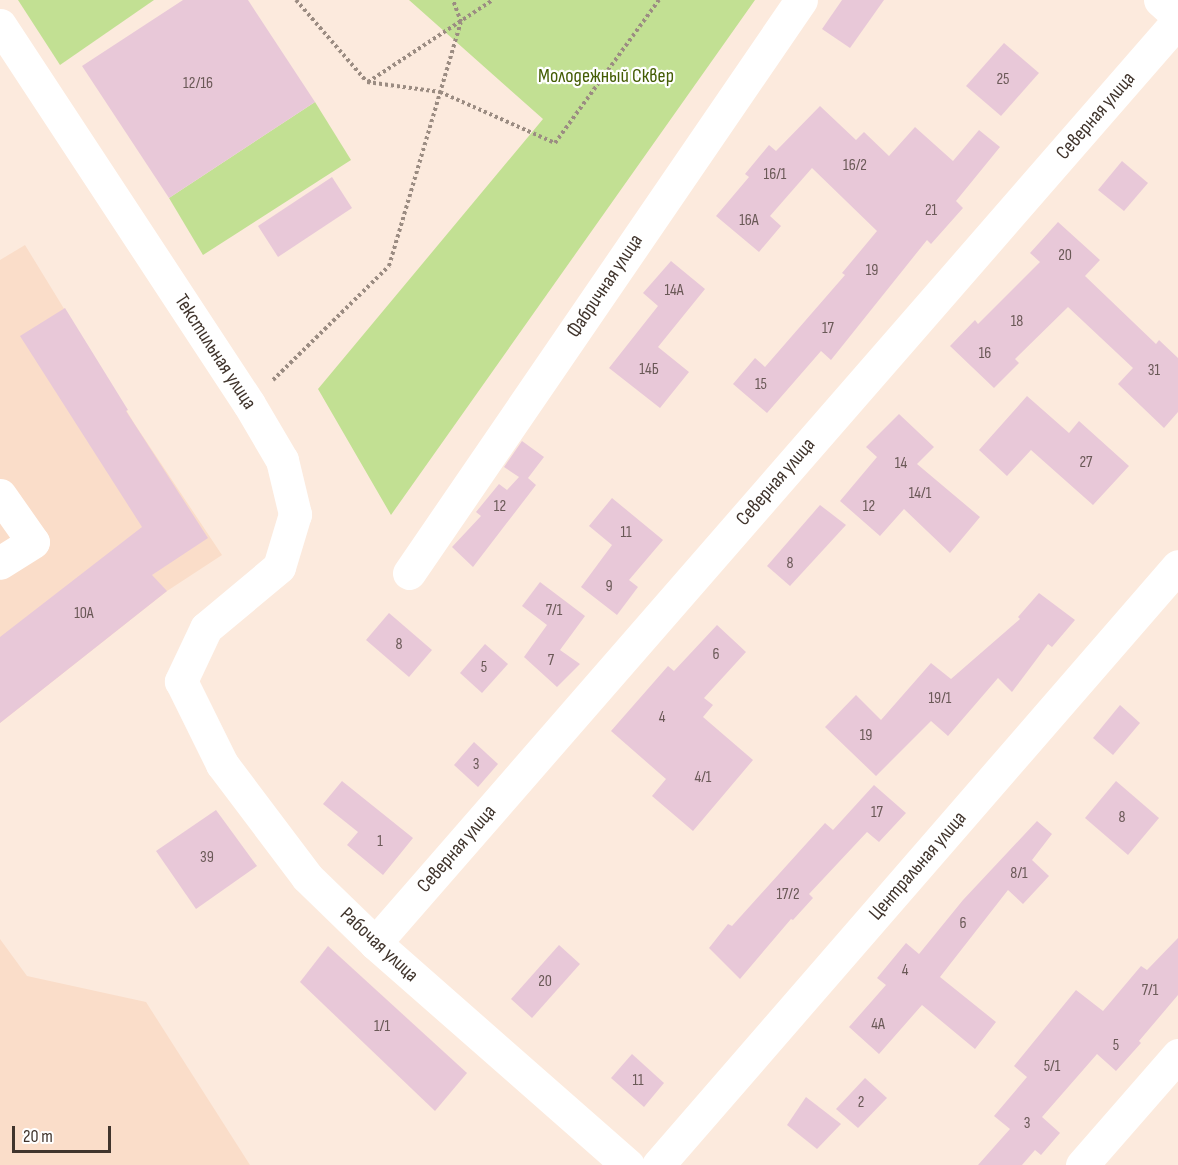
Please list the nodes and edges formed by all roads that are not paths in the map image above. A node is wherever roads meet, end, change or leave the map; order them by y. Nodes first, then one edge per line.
1 (801, 0) edge
2 (1160, 0) edge
3 (1178, 16) edge
4 (1178, 21) edge
5 (0, 25) edge
6 (0, 495) edge
7 (0, 563) edge
8 (1178, 566) edge
9 (409, 573) dead end
10 (181, 681) joint
11 (375, 943) junction
12 (1178, 1055) edge
13 (628, 1165) edge
14 (658, 1165) edge
15 (1082, 1165) edge

1 - 9 street, Фабричная улица
2 - 3 street
4 - 11 street, Северная улица
5 - 10 street, Текстильная улица
6 - 7 street
8 - 14 street, Центральная улица
10 - 11 street, Рабочая улица
11 - 13 street, Рабочая улица
12 - 15 street

